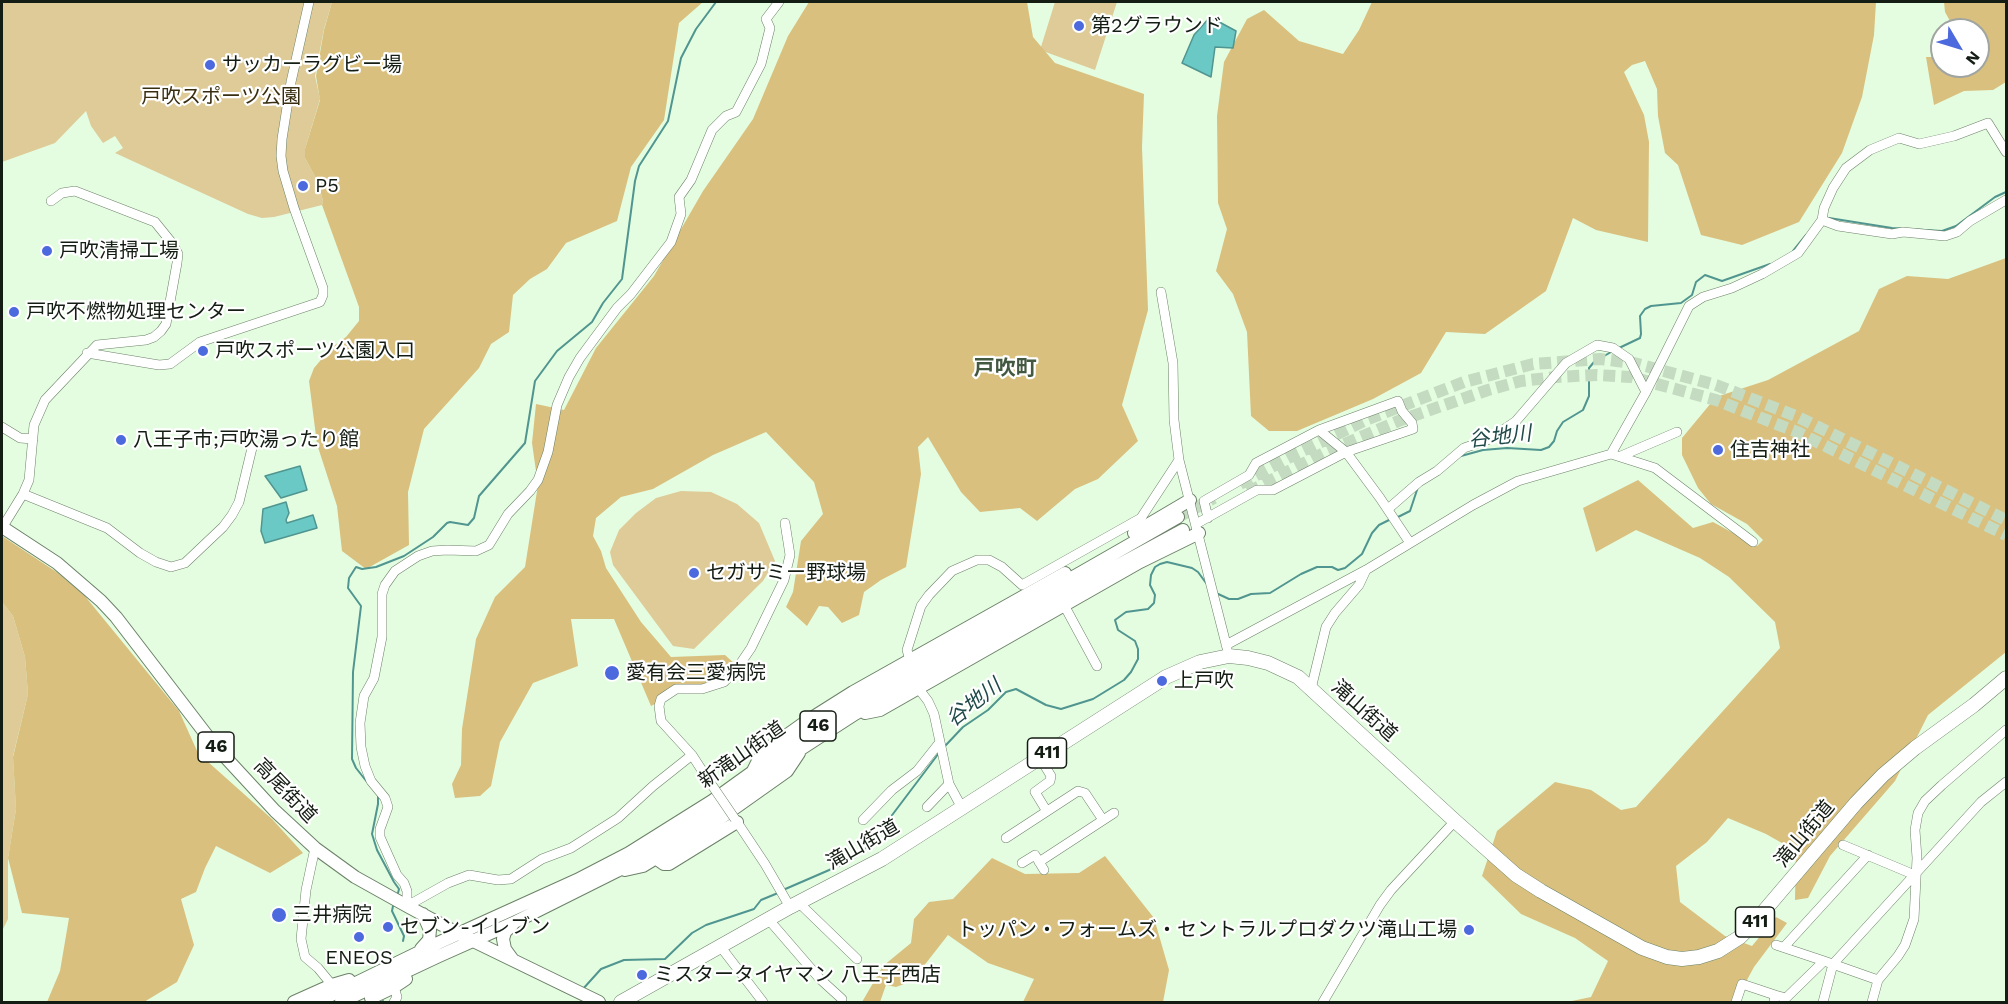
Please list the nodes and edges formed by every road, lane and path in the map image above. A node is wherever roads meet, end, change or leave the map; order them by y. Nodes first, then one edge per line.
1 (309, 2) edge
2 (778, 2) edge
3 (2007, 152) edge
4 (2007, 200) edge
5 (51, 201) dead end
6 (1822, 220) junction
7 (1161, 292) dead end
8 (87, 353) junction
9 (1646, 392) junction
10 (2, 427) edge
11 (1319, 430) junction
12 (1677, 432) dead end
13 (33, 439) junction
14 (252, 448) dead end
15 (1346, 452) junction
16 (1616, 455) junction
17 (1179, 460) junction
18 (23, 494) junction
19 (1190, 500) junction
20 (1388, 510) junction
21 (1178, 517) tunnel mouth
22 (1208, 518) junction
23 (785, 523) dead end
24 (2, 528) edge
25 (1197, 528) junction
26 (1183, 530) tunnel mouth
27 (1753, 542) dead end
28 (1410, 543) junction
29 (1366, 570) junction
30 (1025, 589) junction
31 (1064, 605) junction
32 (1228, 651) junction
33 (910, 660) junction
34 (1097, 666) dead end
35 (2007, 678) edge
36 (918, 688) junction
37 (1311, 689) junction
38 (855, 714) junction
39 (2007, 730) edge
40 (940, 743) junction
41 (801, 749) junction
42 (692, 755) junction
43 (1040, 758) junction
44 (753, 772) junction
45 (2007, 782) edge
46 (949, 784) junction
47 (927, 807) dead end
48 (962, 808) junction
49 (1046, 810) junction
50 (1114, 813) dead end
51 (736, 820) junction
52 (863, 820) dead end
53 (1103, 820) junction
54 (1455, 821) junction
55 (1006, 838) dead end
56 (1843, 845) dead end
57 (315, 848) junction
58 (1868, 855) junction
59 (657, 859) junction
60 (1022, 863) dead end
61 (617, 871) junction
62 (1916, 874) junction
63 (791, 903) junction
64 (407, 906) junction
65 (423, 914) junction
66 (769, 920) junction
67 (513, 923) junction
68 (459, 934) junction
69 (474, 940) junction
70 (720, 946) junction
71 (415, 954) junction
72 (438, 956) junction
73 (857, 959) dead end
74 (515, 961) junction
75 (1829, 962) junction
76 (361, 980) junction
77 (1878, 980) junction
78 (332, 985) junction
79 (394, 987) junction
80 (842, 999) dead end
81 (1774, 999) edge
82 (294, 1002) edge
83 (317, 1002) edge
84 (341, 1002) edge
85 (360, 1002) edge
86 (394, 1002) edge
87 (600, 1002) edge
88 (621, 1002) edge
89 (763, 1002) edge
90 (1323, 1002) edge
91 (1736, 1002) edge
92 (1823, 1002) edge
93 (1872, 1002) edge

1 - 8 street
2 - 64 street
3 - 6 street
4 - 6 street
5 - 8 street
6 - 9 street
7 - 17 street
8 - 13 street
9 - 16 street
9 - 20 street
10 - 13 street
11 - 15 street
11 - 15 street
11 - 22 street
12 - 16 street
13 - 18 street
14 - 18 street
15 - 20 street
15 - 22 street
16 - 27 street
16 - 28 street
17 - 19 street
17 - 30 street
18 - 24 street
19 - 25 street
19 - 30 main road, 46
20 - 28 street
21 - 44 main road, 新滝山街道 / 46
22 - 25 street
23 - 42 street
24 - 57 main road, 高尾街道 / 46
25 - 31 main road, 46
25 - 32 street
26 - 38 main road, 新滝山街道 / 46
28 - 29 street
29 - 32 street
29 - 37 street
30 - 33 main road, 46
30 - 33 street
31 - 34 street
31 - 36 main road, 46
32 - 37 highway, 滝山街道 / 411
32 - 43 highway, 滝山街道 / 411
33 - 44 main road, 46
35 - 54 highway, 滝山街道 / 411
36 - 38 main road, 46
36 - 40 street
37 - 54 highway, 滝山街道 / 411
38 - 41 main road, 新滝山街道 / 46
39 - 62 street
40 - 46 street
40 - 52 street
41 - 59 main road, 46
41 - 61 main road, 新滝山街道 / 46
42 - 51 street, bridge
42 - 64 street
43 - 48 highway, 滝山街道 / 411
43 - 49 street
44 - 68 main road, 新滝山街道 / 46
45 - 62 street
46 - 47 street
46 - 48 street
48 - 63 highway, 滝山街道 / 411
49 - 53 street
49 - 55 street
50 - 53 street
51 - 59 main road, 46
51 - 63 street
53 - 60 street
54 - 90 street
56 - 58 street
57 - 64 main road, 高尾街道 / 46
57 - 78 street
58 - 62 street
58 - 75 street
59 - 61 main road, 46
61 - 67 main road, 新滝山街道 / 46
62 - 75 street
62 - 77 street
63 - 66 highway, 滝山街道 / 411
63 - 73 street
64 - 65 main road, 高尾街道 / 46
65 - 68 main road, 高尾街道 / 46
65 - 71 main road
66 - 70 highway, 滝山街道 / 411
66 - 80 street
67 - 69 main road, 新滝山街道 / 46
67 - 74 main road
68 - 69 main road, 高尾街道 / 46
68 - 71 main road, 新滝山街道
69 - 72 main road, 新滝山街道
69 - 74 main road, 46
70 - 88 highway, 滝山街道 / 411
70 - 89 street
71 - 76 main road, 新滝山街道
72 - 79 main road
72 - 84 main road, 新滝山街道
74 - 87 main road, 46
75 - 77 street
75 - 81 street
75 - 92 street
76 - 78 main road
76 - 83 main road, 新滝山街道
77 - 93 street
78 - 82 main road
79 - 85 main road
79 - 86 street
81 - 91 street

